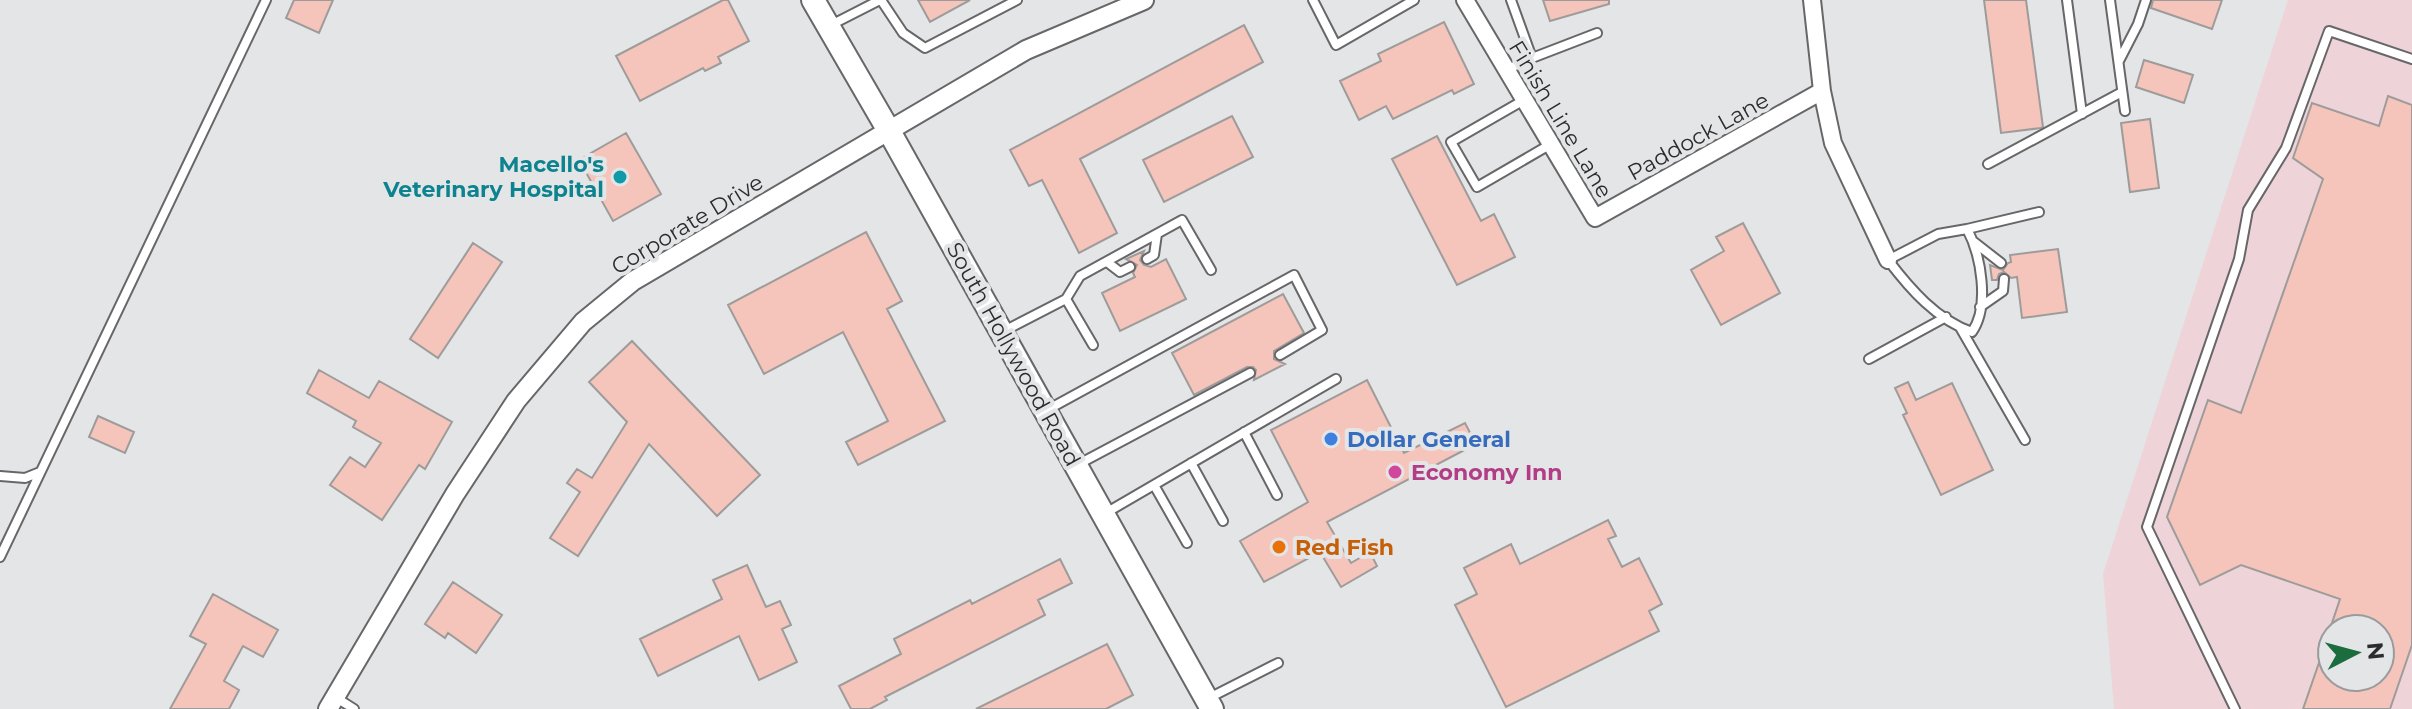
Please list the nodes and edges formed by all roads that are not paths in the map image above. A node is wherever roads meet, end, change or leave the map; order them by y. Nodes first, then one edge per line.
1 (266, 0) edge
2 (813, 0) edge
3 (880, 0) edge
4 (1017, 0) edge
5 (1144, 0) edge
6 (1313, 0) edge
7 (1414, 0) edge
8 (1465, 0) edge
9 (1511, 0) edge
10 (1812, 0) edge
11 (2067, 0) edge
12 (2110, 0) edge
13 (2146, 0) edge
14 (829, 27) junction
15 (1597, 33) dead end
16 (1532, 58) junction
17 (2412, 59) edge
18 (2118, 64) junction
19 (1506, 70) junction
20 (1822, 91) junction
21 (2122, 92) junction
22 (1524, 100) junction
23 (2125, 111) dead end
24 (2082, 114) junction
25 (889, 131) junction
26 (1551, 144) junction
27 (1988, 164) dead end
28 (2039, 212) dead end
29 (1595, 218) joint
30 (1967, 229) junction
31 (1157, 234) junction
32 (1974, 242) junction
33 (1147, 259) dead end
34 (1888, 260) junction
35 (1107, 262) junction
36 (2001, 263) dead end
37 (1130, 267) dead end
38 (1211, 270) dead end
39 (2004, 279) dead end
40 (1066, 299) junction
41 (1980, 307) junction
42 (1946, 317) junction
43 (1960, 328) junction
44 (1002, 332) junction
45 (1093, 345) dead end
46 (1280, 355) dead end
47 (1869, 359) dead end
48 (1250, 373) dead end
49 (1336, 379) dead end
50 (1046, 411) junction
51 (1244, 432) junction
52 (2025, 440) dead end
53 (1191, 463) junction
54 (1076, 466) junction
55 (40, 472) junction
56 (0, 476) edge
57 (1154, 485) junction
58 (1277, 495) dead end
59 (1103, 514) junction
60 (1223, 521) dead end
61 (1187, 543) dead end
62 (0, 557) edge
63 (1278, 663) dead end
64 (332, 703) edge
65 (1209, 704) edge
66 (354, 709) edge
67 (2235, 709) edge

1 - 55 lane
2 - 14 main road, South Hollywood Road
3 - 4 lane
3 - 14 lane
5 - 25 street, Corporate Drive
6 - 7 lane
8 - 19 street, Finish Line Lane
9 - 16 lane
10 - 20 street
11 - 24 lane
12 - 18 lane
13 - 18 lane
14 - 25 main road, South Hollywood Road
15 - 16 lane
16 - 19 lane
17 - 67 lane
18 - 21 lane
19 - 22 street, Finish Line Lane
20 - 29 street, Paddock Lane
20 - 34 street
21 - 23 lane
21 - 24 lane
22 - 26 street, Finish Line Lane
22 - 26 lane
24 - 27 lane
25 - 44 main road, South Hollywood Road
25 - 64 street, Corporate Drive
26 - 29 street, Finish Line Lane
28 - 30 lane
30 - 32 lane
30 - 34 lane
31 - 33 lane
31 - 35 lane
31 - 38 lane
32 - 36 lane
32 - 41 lane
34 - 42 lane
35 - 37 lane
35 - 40 lane
39 - 41 lane
40 - 44 lane
40 - 45 lane
41 - 43 lane
42 - 43 lane
42 - 47 lane
43 - 52 lane
44 - 50 main road, South Hollywood Road
46 - 50 lane
48 - 54 lane
49 - 51 lane
50 - 54 main road, South Hollywood Road
51 - 53 lane
51 - 58 lane
53 - 57 lane
53 - 60 lane
54 - 59 main road, South Hollywood Road
55 - 56 lane
55 - 62 lane
57 - 59 lane
57 - 61 lane
59 - 65 main road, South Hollywood Road
63 - 65 lane
64 - 66 lane

